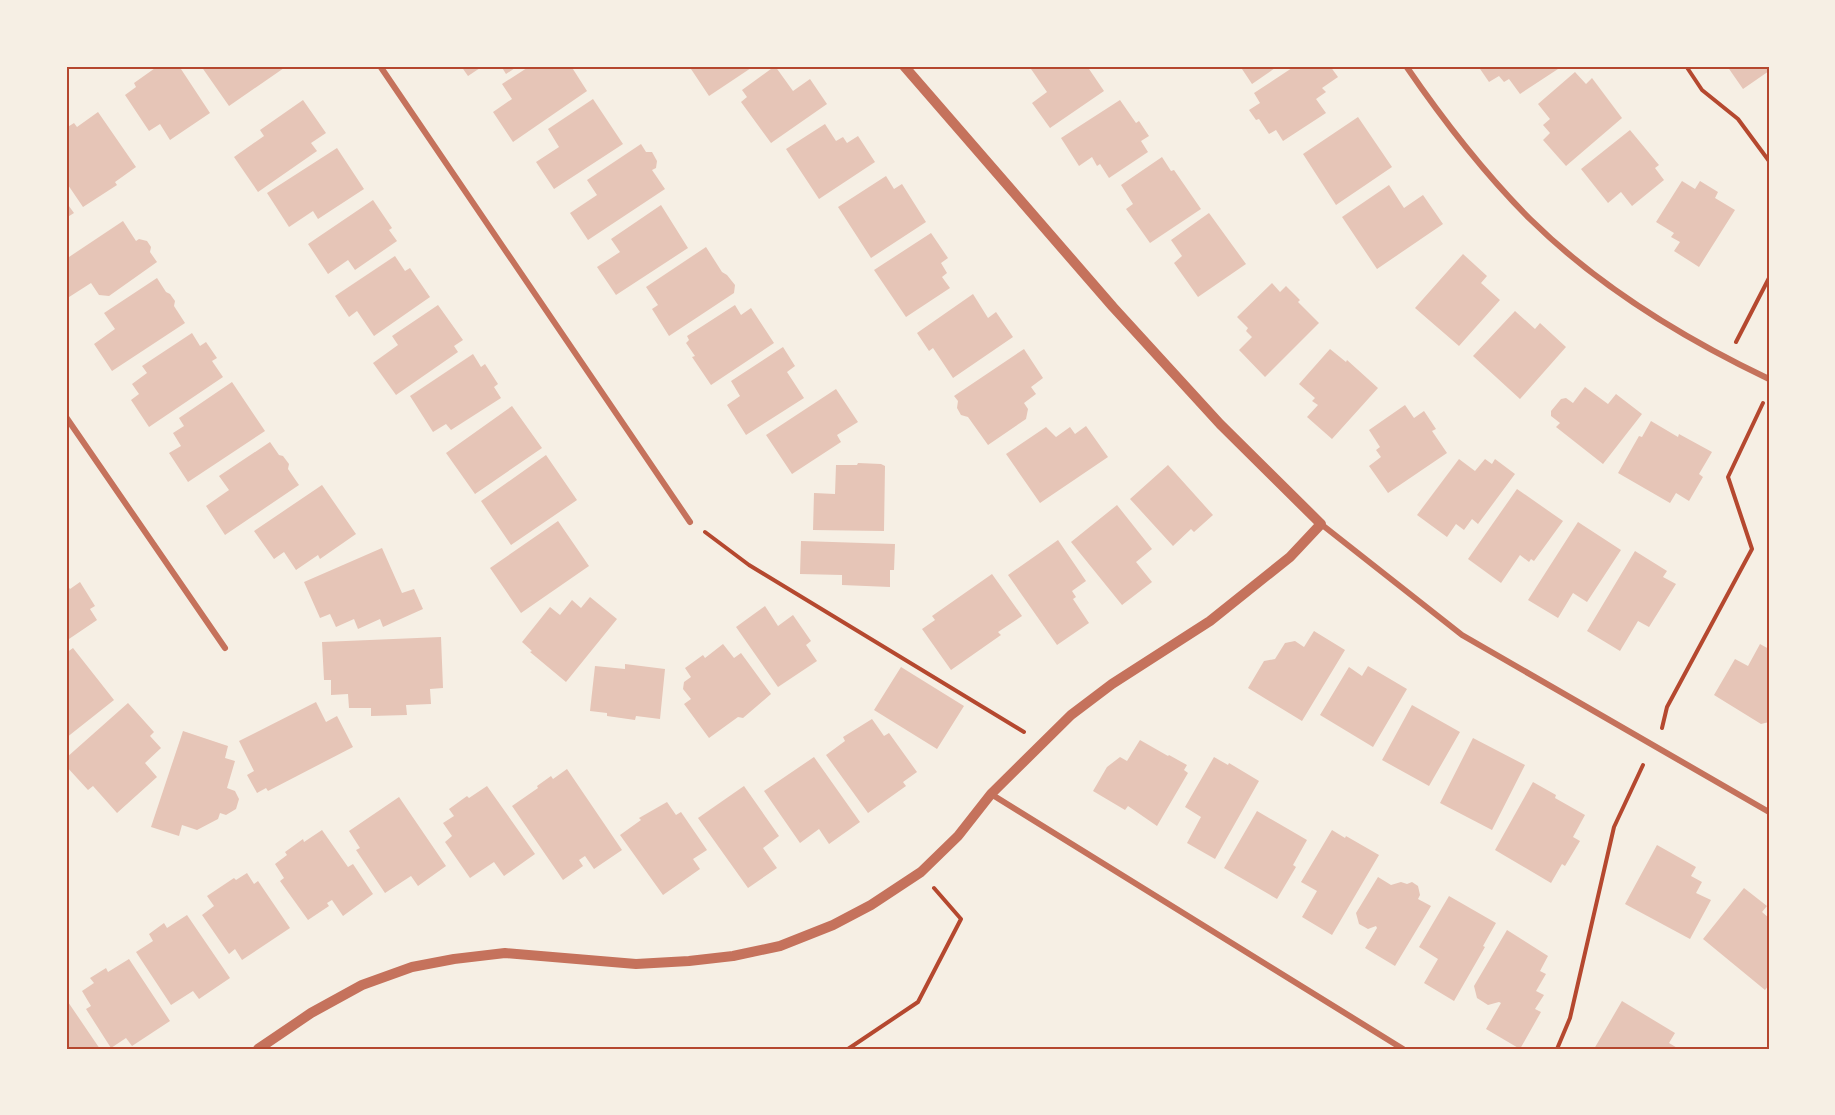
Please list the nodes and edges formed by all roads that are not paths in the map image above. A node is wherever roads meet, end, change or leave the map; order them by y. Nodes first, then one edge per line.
1 (380, 66) edge
2 (904, 66) edge
3 (1406, 66) edge
4 (1769, 379) edge
5 (66, 417) edge
6 (690, 522) road end
7 (1321, 524) junction
8 (225, 648) dead end
9 (991, 794) junction
10 (1769, 812) edge
11 (258, 1049) edge
12 (1403, 1049) edge

1 - 6 street
2 - 7 street
3 - 4 street
5 - 8 street
7 - 9 street
7 - 10 street
9 - 11 street
9 - 12 street

